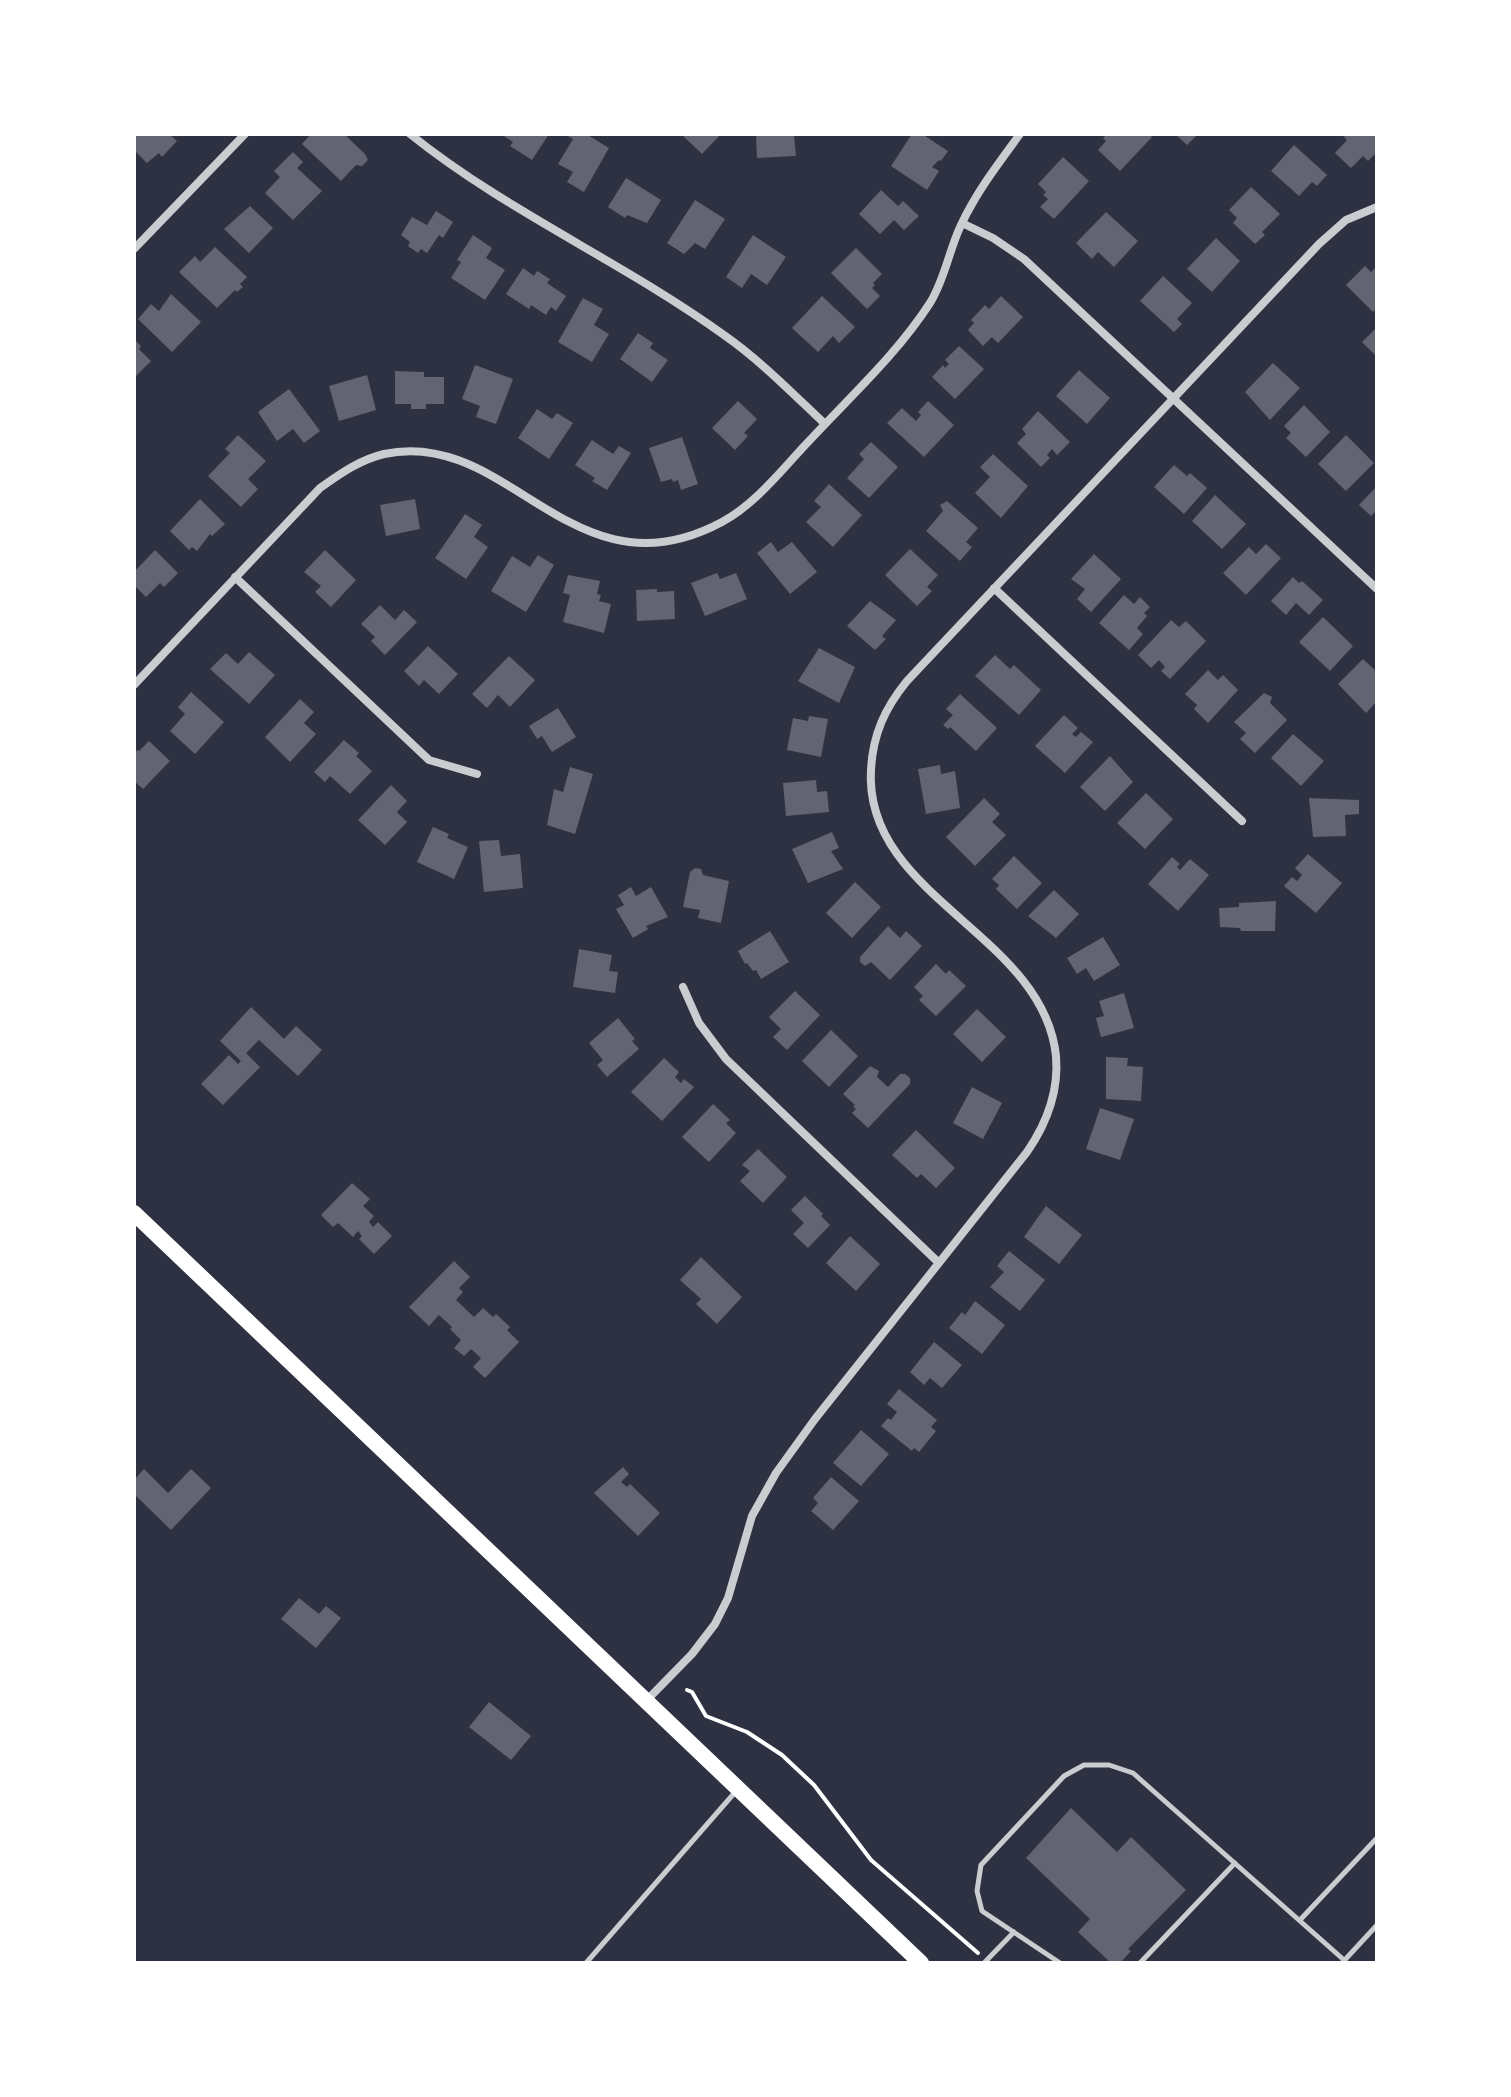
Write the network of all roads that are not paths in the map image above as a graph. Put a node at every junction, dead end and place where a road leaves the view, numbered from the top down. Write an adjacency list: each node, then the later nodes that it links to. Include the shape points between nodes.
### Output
1 (245, 134): 6 (street)
2 (410, 134): 8 (street, via 467,178 726,336)
3 (1020, 134): 5 (street, via 984,181)
4 (1377, 207): 7 (street, via 1332,231)
5 (962, 223): 7 (street, via 1024,259); 8 (street, via 931,301 905,338)
6 (134, 249)
7 (1172, 397): 10 (street); 11 (street)
8 (825, 424): 9 (street, via 736,513 694,534 658,541 622,540 579,529 474,466 449,457 412,451 385,454 334,476)
9 (235, 577): 12 (street); 13 (street, via 429,760)
10 (994, 588): 14 (street); 17 (street, via 896,694 879,723 871,761 874,807 894,850 1027,983 1049,1024 1055,1050 1056,1087 1037,1137)
11 (1377, 589)
12 (134, 685)
13 (477, 774)
14 (1242, 821)
15 (683, 987): 17 (street, via 699,1023 726,1059)
16 (134, 1213): 18 (main road)
17 (939, 1263): 18 (street, via 776,1473 752,1516 715,1624)
18 (645, 1701): 19 (main road)
19 (738, 1789): 27 (lane); 28 (main road)
20 (1377, 1838): 22 (lane)
21 (1235, 1863): 22 (lane); 24 (lane, via 1133,1773 1109,1765 1084,1765 1064,1776 981,1865 977,1891 982,1911); 30 (lane)
22 (1300, 1920): 26 (lane)
23 (1377, 1925): 26 (lane)
24 (1014, 1932): 25 (lane); 29 (lane)
25 (986, 1962)
26 (1343, 1962)
27 (586, 1963)
28 (921, 1963)
29 (1060, 1963)
30 (1140, 1963)

